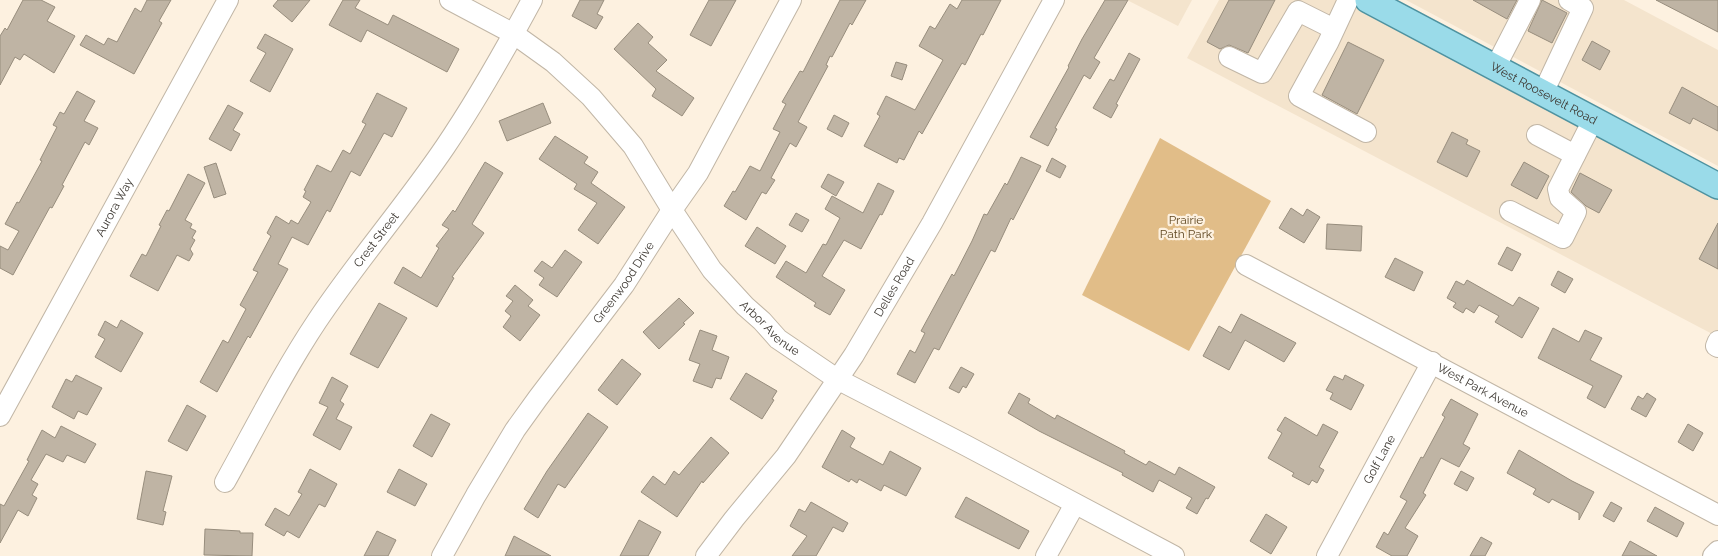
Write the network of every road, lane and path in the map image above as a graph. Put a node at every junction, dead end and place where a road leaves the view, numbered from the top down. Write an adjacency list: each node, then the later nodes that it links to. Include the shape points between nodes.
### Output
1 (228, 0): 27 (street, Aurora Way)
2 (450, 0): 11 (street, Arbor Avenue)
3 (532, 0): 11 (street, Crest Street)
4 (791, 0): 20 (street, Greenwood Drive, via 698,173)
5 (1054, 0): 26 (street, Delles Road, via 932,223)
6 (1348, 0): 10 (street)
7 (1368, 0): 13 (main road, West Roosevelt Road)
8 (1530, 0): 13 (street)
9 (1568, 0): 14 (street, via 1583,8)
10 (1334, 29): 12 (street, via 1298,11 1262,73); 16 (street, via 1299,96)
11 (514, 34): 20 (street, Arbor Avenue, via 553,62 592,97 633,146); 28 (street, Crest Street, via 445,148 316,322)
12 (1229, 58)
13 (1495, 68): 14 (main road, West Roosevelt Road)
14 (1543, 93): 15 (main road, West Roosevelt Road)
15 (1593, 120): 18 (street); 19 (main road, West Roosevelt Road)
16 (1366, 132)
17 (1537, 135): 18 (street)
18 (1575, 156): 21 (street, via 1558,189 1560,198 1576,212 1563,238)
19 (1718, 186)
20 (672, 210): 26 (street, Arbor Avenue, via 712,270 745,306 778,339); 32 (street, Greenwood Drive, via 624,285 516,430)
21 (1510, 211)
22 (1246, 264): 25 (street, West Park Avenue)
23 (1718, 341): 24 (street)
24 (1718, 347)
25 (1432, 362): 30 (street, West Park Avenue); 36 (street, Golf Lane)
26 (837, 379): 29 (street, Arbor Avenue); 33 (street, Delles Road, via 786,456)
27 (0, 416)
28 (225, 482)
29 (1075, 504): 34 (street); 35 (street, Arbor Avenue)
30 (1718, 515)
31 (1718, 551): 37 (street)
32 (442, 556)
33 (706, 556)
34 (1046, 556)
35 (1174, 556)
36 (1327, 556)
37 (1712, 556)

